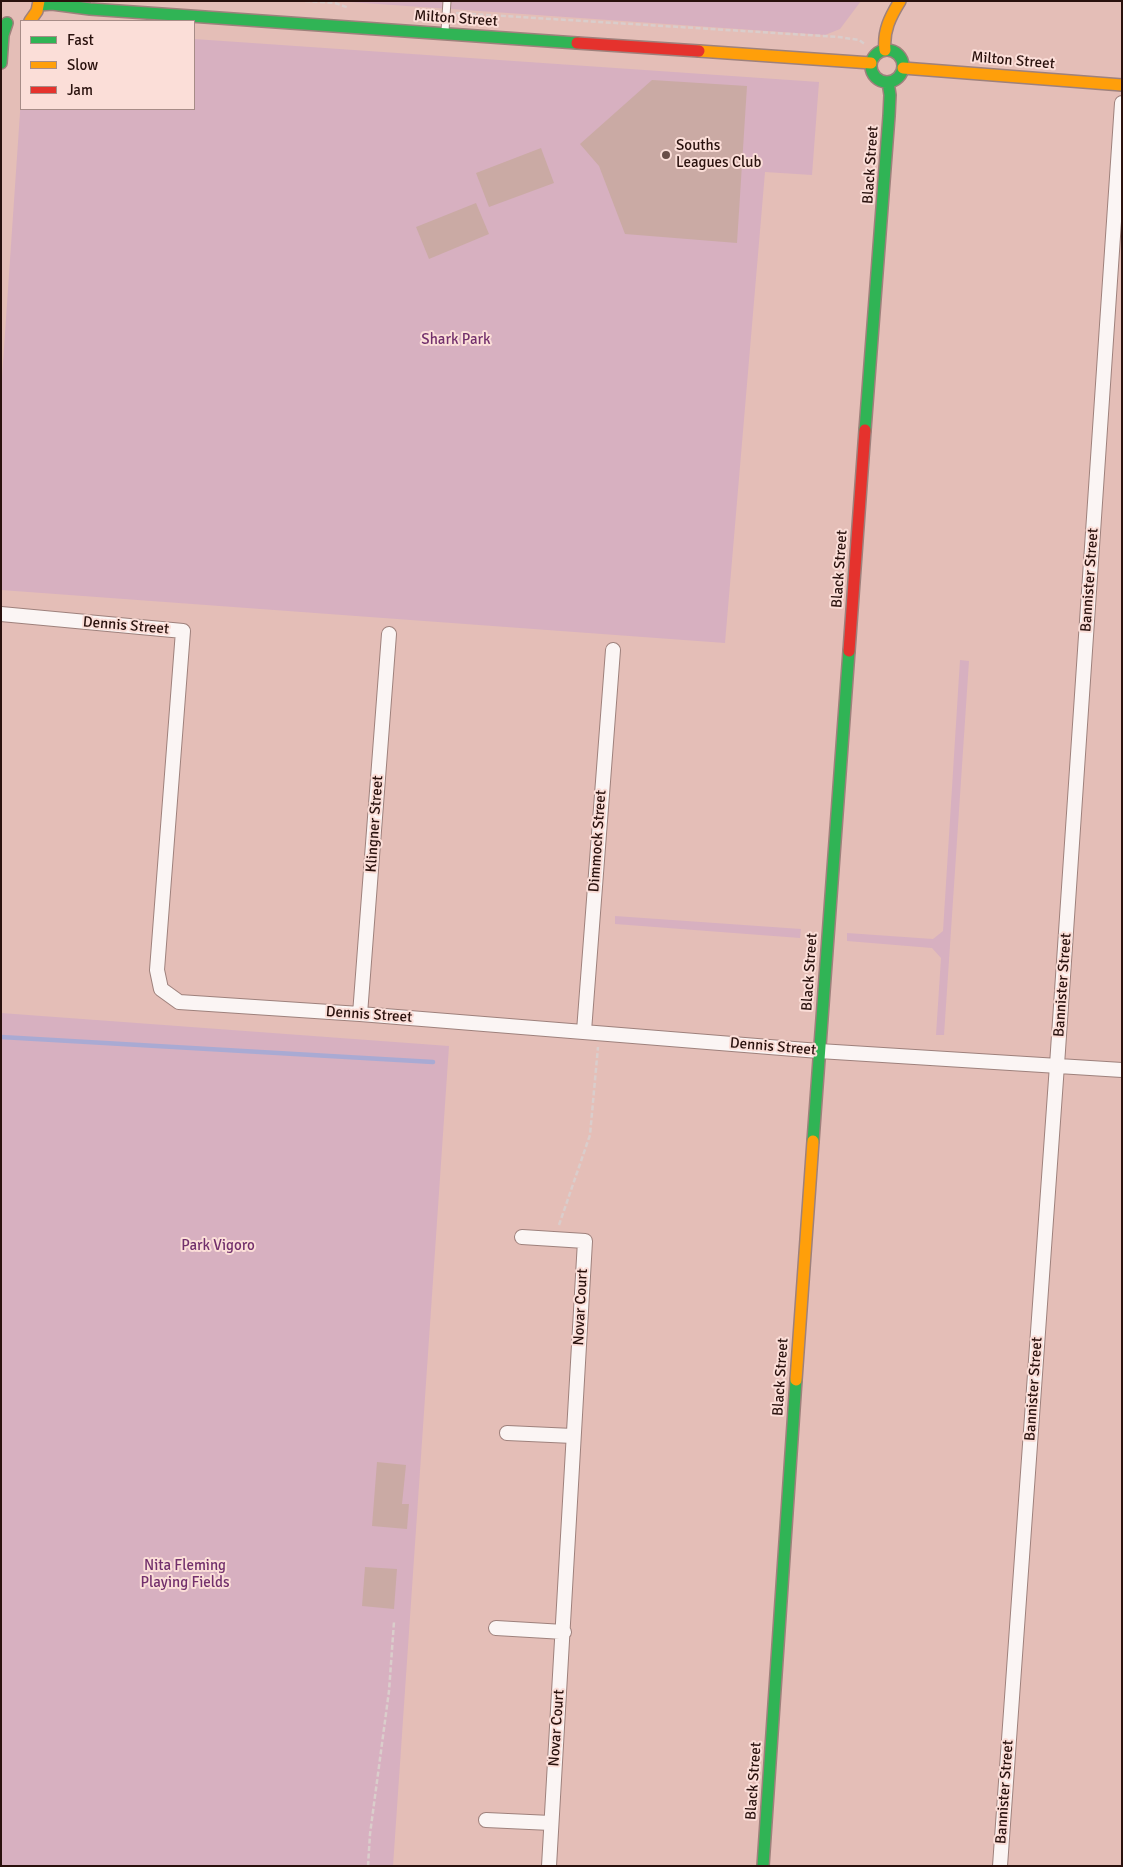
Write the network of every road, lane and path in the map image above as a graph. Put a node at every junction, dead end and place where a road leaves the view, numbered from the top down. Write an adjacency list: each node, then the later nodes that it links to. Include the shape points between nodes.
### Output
1 (447, 1): 8 (lane)
2 (900, 1): 9 (street, via 888,21)
3 (39, 3): 4 (street, Milton Street); 6 (street)
4 (79, 5): 8 (street, Milton Street)
5 (460, 12): 9 (path, via 849,38 863,42)
6 (31, 20)
7 (8, 22): 10 (street, via 3,35)
8 (445, 34): 9 (street, Milton Street)
9 (877, 56): 11 (street, via 895,52 902,59); 12 (street, via 872,72 875,77)
10 (1, 62)
11 (903, 68): 12 (street, via 898,78); 13 (street, Milton Street)
12 (888, 82): 21 (street, Black Street, via 890,116)
13 (1122, 85)
14 (1122, 103): 22 (street, Bannister Street)
15 (1, 614): 18 (street, Dennis Street, via 183,631 157,970 162,989 179,1002)
16 (389, 634): 18 (street, Klingner Street)
17 (613, 650): 19 (street, Dimmock Street)
18 (360, 1014): 19 (street, Dennis Street)
19 (584, 1032): 20 (street, Dennis Street)
20 (599, 1033): 21 (street, Dennis Street); 25 (path, via 590,1135)
21 (819, 1051): 22 (street, Dennis Street); 35 (street, Black Street)
22 (1057, 1065): 23 (street, Dennis Street); 36 (street, Bannister Street)
23 (1122, 1070)
24 (522, 1237): 25 (street, Novar Court)
25 (554, 1239): 27 (street, Novar Court, via 585,1241)
26 (507, 1433): 27 (street)
27 (573, 1436): 30 (street, Novar Court)
28 (394, 1622): 33 (path)
29 (496, 1628): 30 (street)
30 (564, 1632): 32 (street, Novar Court)
31 (486, 1820): 32 (street)
32 (551, 1823): 34 (street, Novar Court)
33 (368, 1866)
34 (549, 1866)
35 (763, 1866)
36 (1000, 1866)

